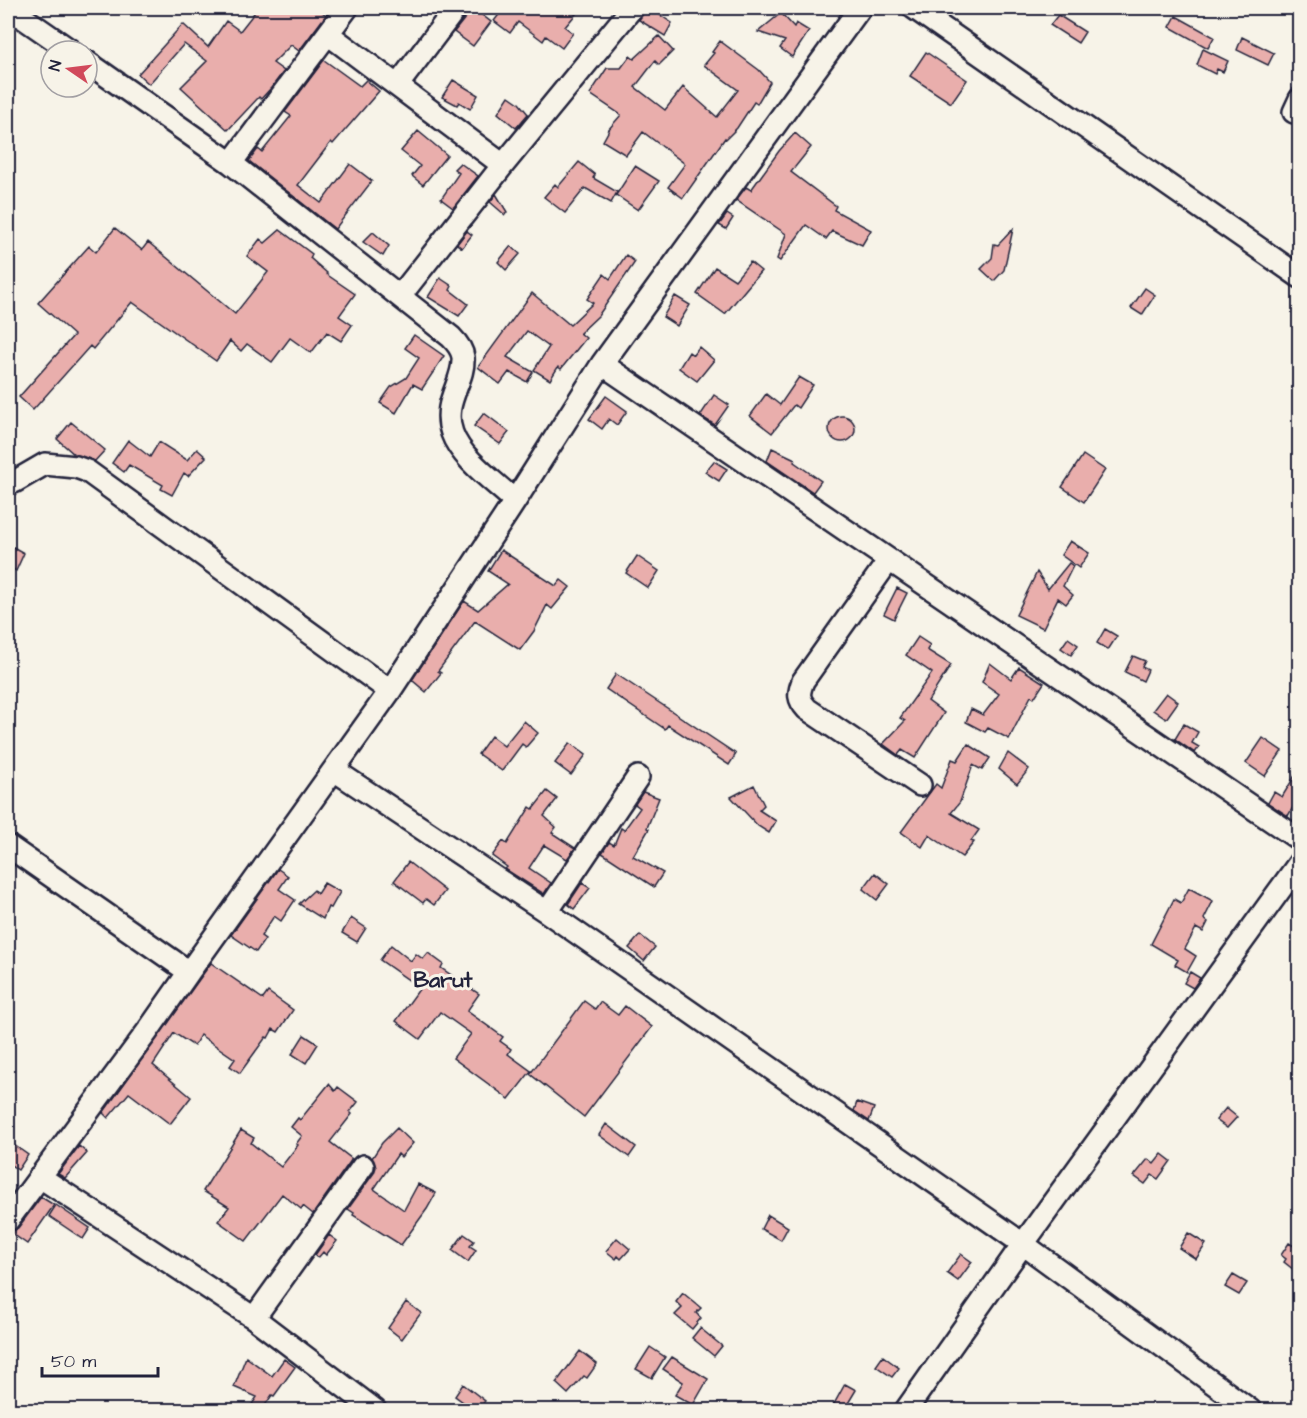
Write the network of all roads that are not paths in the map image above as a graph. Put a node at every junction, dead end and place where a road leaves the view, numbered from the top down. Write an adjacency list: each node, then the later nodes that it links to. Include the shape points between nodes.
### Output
1 (9, 8): 8 (street)
2 (347, 8): 7 (street)
3 (456, 8): 10 (street)
4 (632, 8): 12 (street)
5 (860, 8): 15 (street)
6 (914, 8): 13 (street)
7 (328, 34): 10 (street); 11 (street)
8 (54, 39)
9 (99, 70): 11 (street)
10 (397, 86): 12 (street)
11 (231, 163): 14 (street)
12 (503, 165): 14 (street)
13 (1299, 278)
14 (400, 296): 17 (street, via 460,347 463,358 449,406 452,433 464,453)
15 (602, 364): 17 (street); 18 (street)
16 (14, 482): 19 (street, via 45,464 87,471)
17 (515, 501): 19 (street)
18 (889, 560): 22 (street, via 803,681 798,695 807,709); 23 (street)
19 (390, 691): 20 (street)
20 (334, 770): 26 (street); 27 (street)
21 (638, 777): 26 (street)
22 (920, 785)
23 (1299, 840)
24 (8, 846): 27 (street)
25 (1299, 862): 31 (street)
26 (547, 912): 31 (street)
27 (189, 972): 29 (street)
28 (363, 1166): 32 (street)
29 (40, 1177): 30 (street); 32 (street)
30 (8, 1220)
31 (1023, 1244): 34 (street); 35 (street)
32 (254, 1318): 33 (street)
33 (375, 1410)
34 (906, 1410)
35 (1250, 1410)

